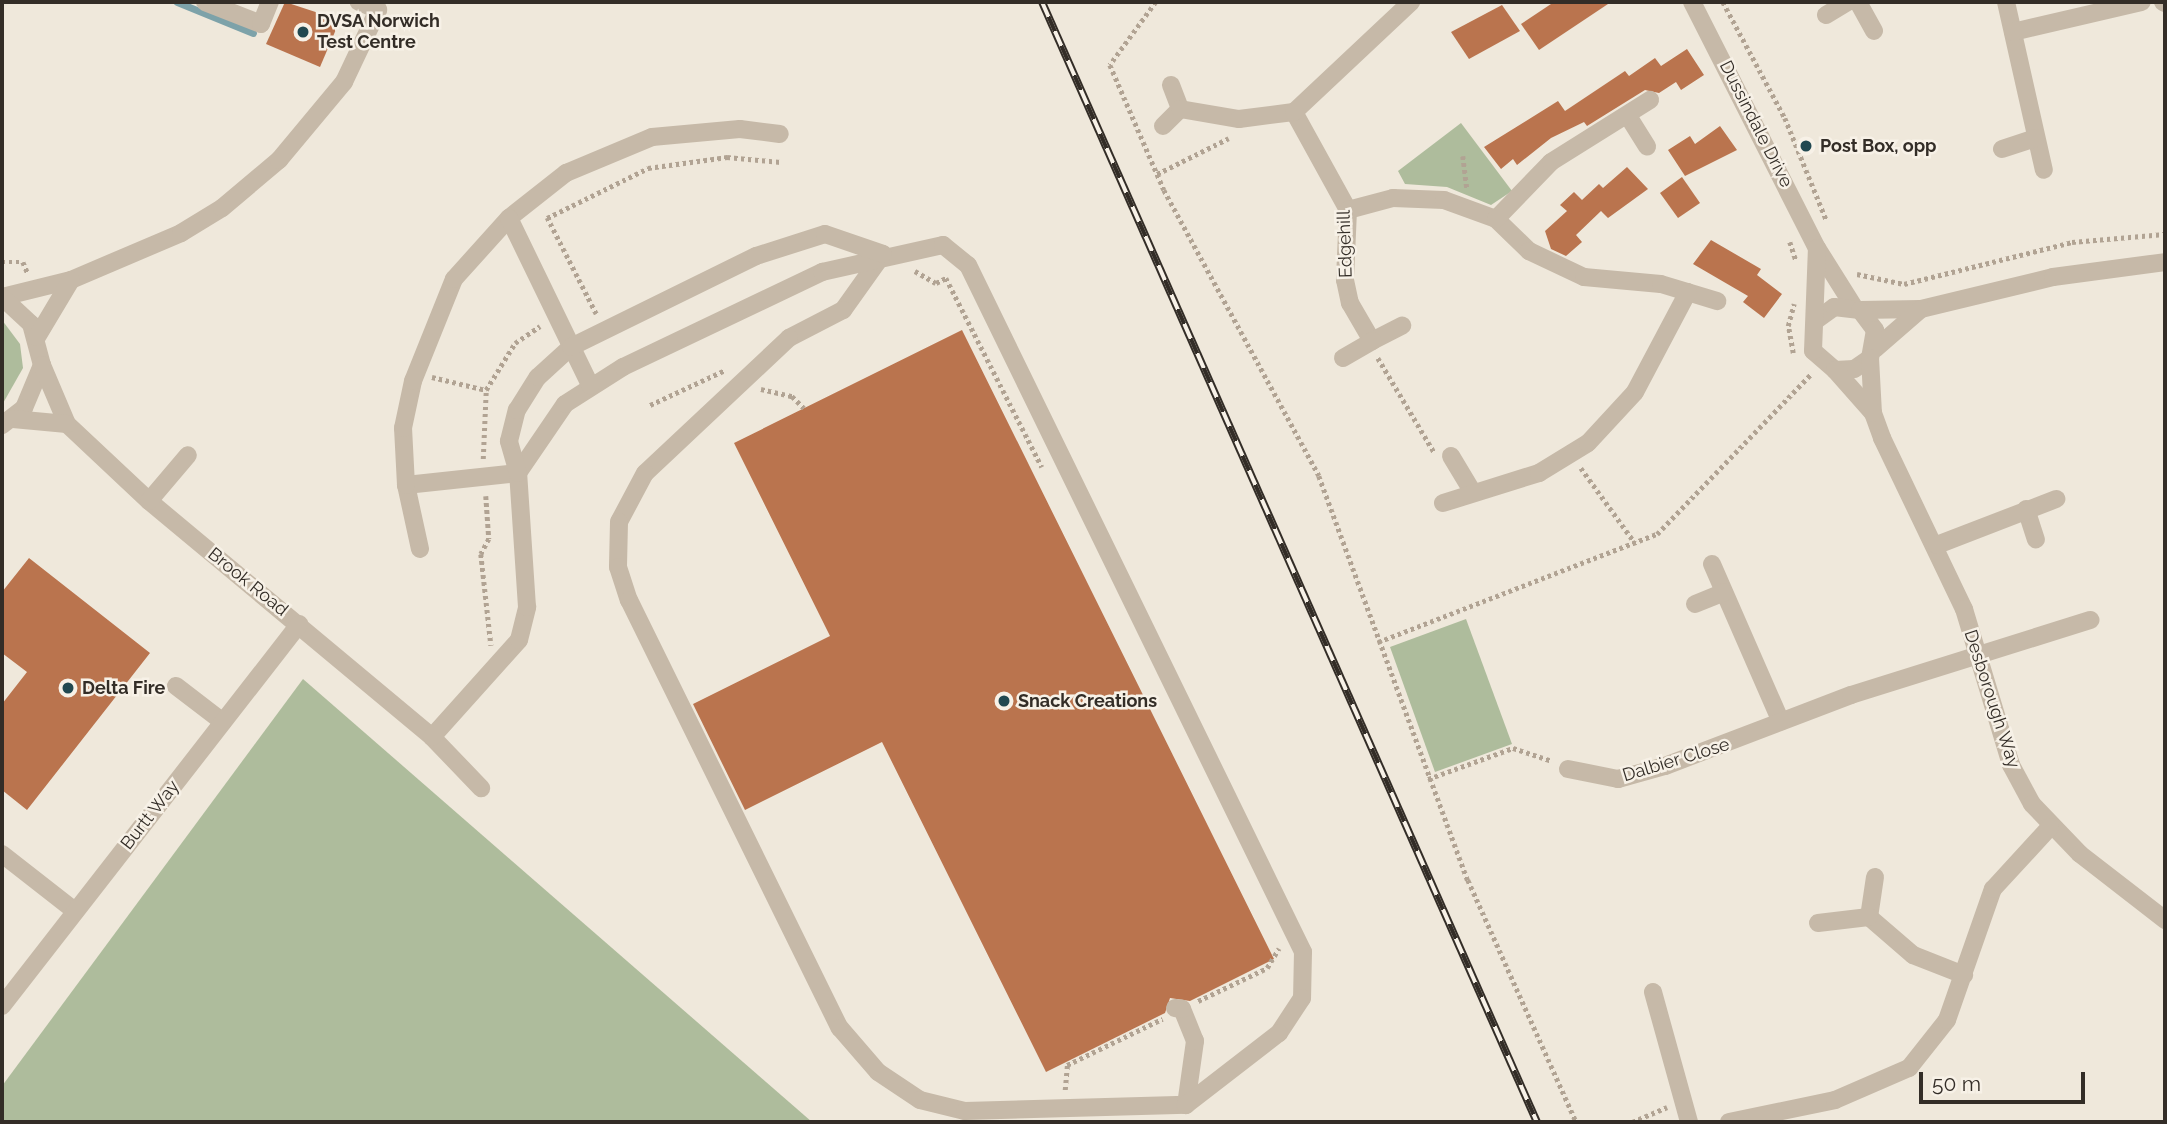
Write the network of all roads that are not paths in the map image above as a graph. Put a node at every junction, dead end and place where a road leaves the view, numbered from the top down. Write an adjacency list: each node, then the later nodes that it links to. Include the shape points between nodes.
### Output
1 (205, 2): 2 (street, via 261,24)
2 (270, 2)
3 (359, 2): 30 (street, via 378,10 363,45 344,82 279,160 181,233)
4 (1410, 2): 16 (street)
5 (1692, 2): 27 (street, Dussindale Drive)
6 (1848, 2): 10 (street)
7 (1858, 2): 11 (street)
8 (2006, 2): 12 (street)
9 (2143, 2): 12 (street)
10 (1826, 15)
11 (1874, 31)
12 (2013, 32): 20 (street)
13 (1171, 85): 15 (street)
14 (1650, 100): 17 (street)
15 (1180, 109): 16 (street, via 1239,119); 18 (street)
16 (1294, 112): 24 (street, Edgehill)
17 (1628, 116): 21 (street); 26 (street, via 1551,162)
18 (1163, 126)
19 (779, 134): 25 (street, via 740,129 652,138 566,173)
20 (2035, 138): 22 (street); 23 (street)
21 (1647, 147)
22 (2002, 149)
23 (2044, 170)
24 (1348, 210): 26 (street, via 1421,197 1462,205); 39 (street, Edgehill, via 1345,280)
25 (509, 218): 40 (street); 52 (street, via 454,279 415,372 403,428)
26 (1496, 219): 31 (street, via 1529,251 1584,277)
27 (1817, 248): 34 (street, Dussindale Drive); 36 (street, Dussindale Drive)
28 (884, 254): 40 (street, via 825,234 745,261); 45 (street, via 822,272); 84 (street, via 943,245 968,265 1303,952 1301,998 1279,1033); 84 (street, via 843,310 789,338 645,473 620,522 618,567 840,1028 878,1072 920,1100 965,1111)
29 (2165, 262): 35 (street, via 2053,277)
30 (71, 280): 32 (street); 38 (street)
31 (1688, 292): 33 (street); 53 (street, via 1635,392 1573,455 1539,473)
32 (2, 297): 38 (street)
33 (1717, 301)
34 (1857, 308): 35 (street); 36 (street, via 1834,307); 41 (street, Dussindale Drive, via 1875,330)
35 (1921, 309): 41 (street)
36 (1815, 321): 44 (street, Dussindale Drive, via 1813,351)
37 (1402, 326): 39 (street)
38 (37, 337): 43 (street, Brook Road)
39 (1372, 341): 42 (street)
40 (571, 347): 45 (street); 51 (street, via 538,377 517,410 509,441)
41 (1872, 353): 44 (street, via 1854,369); 46 (street, Desborough Way)
42 (1343, 358)
43 (42, 365): 47 (street, via 33,395); 48 (street, Brook Road)
44 (1835, 370): 46 (street, Desborough Way)
45 (590, 385): 51 (street, via 565,404)
46 (1873, 413): 59 (street, Desborough Way)
47 (8, 422): 48 (street)
48 (67, 424): 55 (street, Brook Road)
49 (188, 455): 55 (street)
50 (1451, 456): 53 (street)
51 (519, 473): 52 (street); 70 (street, via 527,607 519,640 491,678)
52 (406, 485): 60 (street)
53 (1472, 491): 56 (street)
54 (2056, 499): 57 (street)
55 (149, 501): 65 (street, Brook Road)
56 (1443, 503)
57 (2026, 509): 58 (street); 59 (street)
58 (2036, 539)
59 (1937, 545): 66 (street, Desborough Way)
60 (420, 549)
61 (1712, 564): 62 (street)
62 (1724, 592): 63 (street); 69 (street)
63 (1695, 604)
64 (2091, 620): 66 (street, Dalbier Close)
65 (299, 624): 68 (street, Burtt Way); 70 (street, Brook Road)
66 (1977, 657): 69 (street, Dalbier Close); 73 (street, Desborough Way, via 2011,765)
67 (176, 686): 68 (street)
68 (223, 722): 76 (street, Burtt Way)
69 (1781, 722): 71 (street, Dalbier Close, via 1618,779)
70 (432, 737): 72 (street, Brook Road)
71 (1568, 769)
72 (481, 788)
73 (2050, 827): 77 (street, Desborough Way); 80 (street, via 1993,889)
74 (2, 854): 76 (street)
75 (1875, 877): 78 (street)
76 (75, 911): 82 (street, Burtt Way)
77 (2163, 912)
78 (1869, 918): 79 (street); 80 (street, via 1913,955)
79 (1818, 923)
80 (1964, 975): 86 (street, via 1930,1048 1909,1068 1835,1100)
81 (1653, 992): 85 (street)
82 (2, 1004)
83 (1179, 1009): 84 (street, via 1195,1041)
84 (1186, 1105)
85 (1689, 1122)
86 (1729, 1122)

